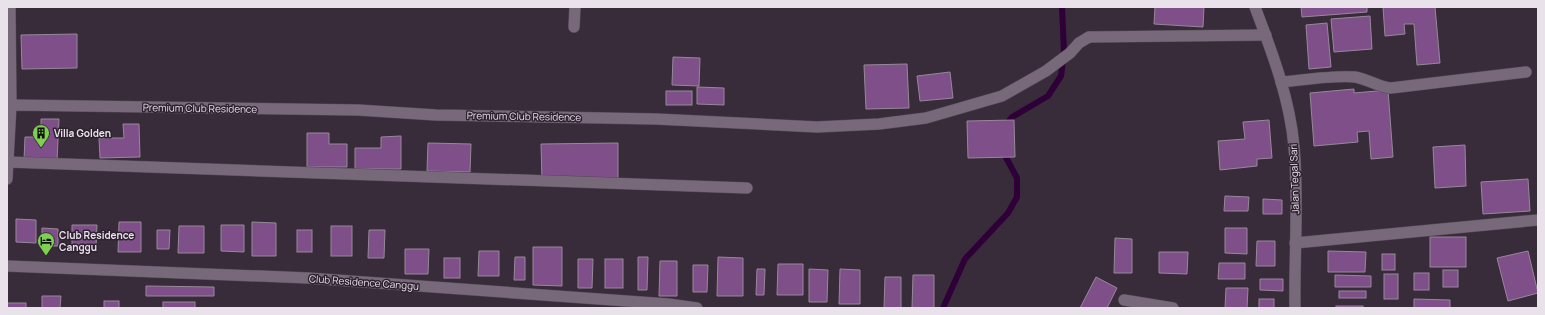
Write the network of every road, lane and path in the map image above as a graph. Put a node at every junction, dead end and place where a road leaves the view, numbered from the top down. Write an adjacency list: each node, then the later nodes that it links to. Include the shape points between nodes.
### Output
1 (10, 7): 8 (street)
2 (575, 7): 4 (street)
3 (1255, 7): 5 (street, Jalan Tegal Sari)
4 (574, 27)
5 (1266, 35): 7 (street, Jalan Tegal Sari); 8 (street, Premium Club Residence, via 1089,37 1046,71 1002,96 926,118 879,124 817,127 656,119 436,115 358,110)
6 (1526, 72): 7 (street, via 1391,88 1349,76)
7 (1281, 82): 13 (street, Jalan Tegal Sari, via 1294,146)
8 (11, 105): 9 (street)
9 (8, 162): 10 (street); 11 (street)
10 (7, 179)
11 (747, 188)
12 (1538, 220): 13 (street)
13 (1295, 242): 18 (street, Jalan Tegal Sari)
14 (7, 266): 16 (street, Club Residence Canggu, via 308,278)
15 (1124, 300): 17 (street)
16 (697, 308)
17 (1173, 308)
18 (1295, 308)

